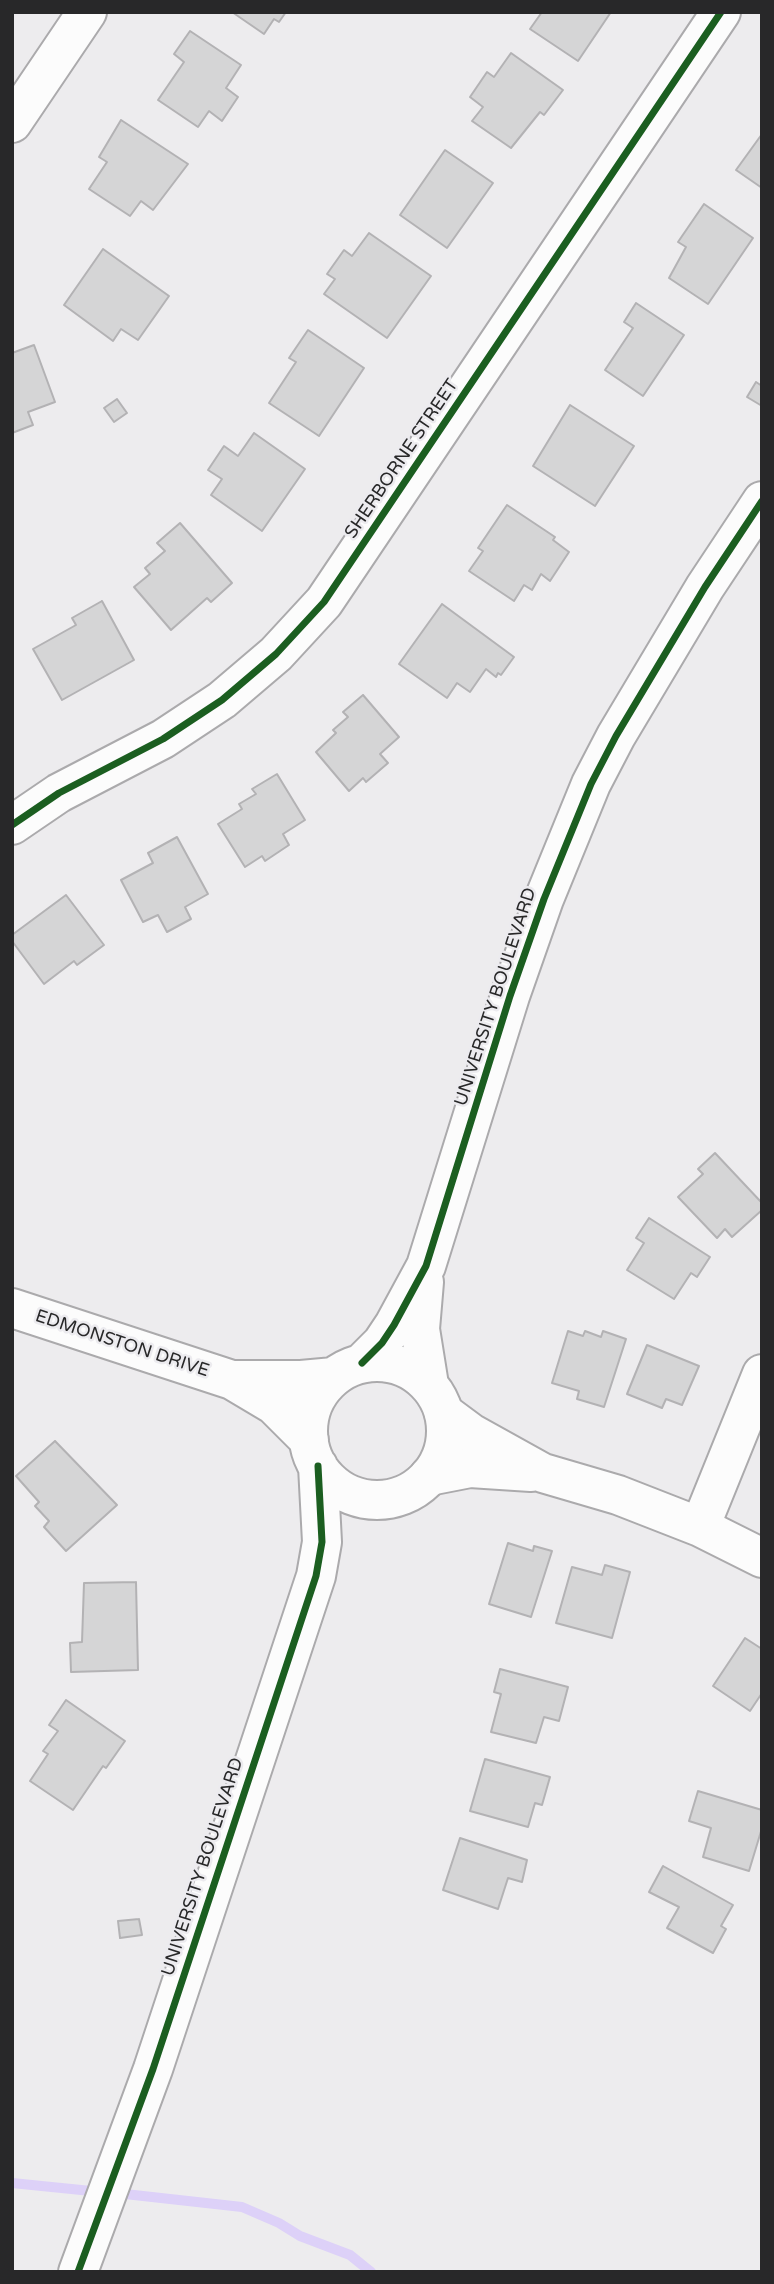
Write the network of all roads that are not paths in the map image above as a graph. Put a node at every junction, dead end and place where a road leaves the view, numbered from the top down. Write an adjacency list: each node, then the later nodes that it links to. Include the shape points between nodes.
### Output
1 (87, 12): 3 (street)
2 (720, 12): 5 (street, SHERBORNE STREET, via 324,602 276,654 222,700)
3 (12, 123)
4 (762, 501): 6 (street, UNIVERSITY BOULEVARD, via 705,587 591,783 510,996)
5 (12, 825)
6 (426, 1266): 8 (street, UNIVERSITY BOULEVARD, via 382,1343); 11 (street, UNIVERSITY BOULEVARD, via 419,1329)
7 (12, 1308): 10 (street, EDMONSTON DRIVE)
8 (348, 1370): 10 (street, EDMONSTON DRIVE, via 291,1381); 11 (street, via 383,1362 403,1366 422,1377); 12 (street, via 314,1403 309,1424)
9 (762, 1374): 16 (street)
10 (232, 1380): 12 (street, EDMONSTON DRIVE, via 274,1405)
11 (437, 1399): 13 (street, via 471,1433); 14 (street, via 446,1435)
12 (314, 1453): 15 (street, via 340,1489); 18 (street, UNIVERSITY BOULEVARD, via 322,1542)
13 (543, 1473): 14 (street, via 470,1468); 16 (street, via 618,1495)
14 (429, 1476): 15 (street, via 412,1490)
15 (382, 1500): 18 (street, UNIVERSITY BOULEVARD, via 339,1538)
16 (700, 1527): 17 (street)
17 (762, 1558)
18 (316, 1576): 19 (street, UNIVERSITY BOULEVARD, via 153,2069)
19 (78, 2272)

